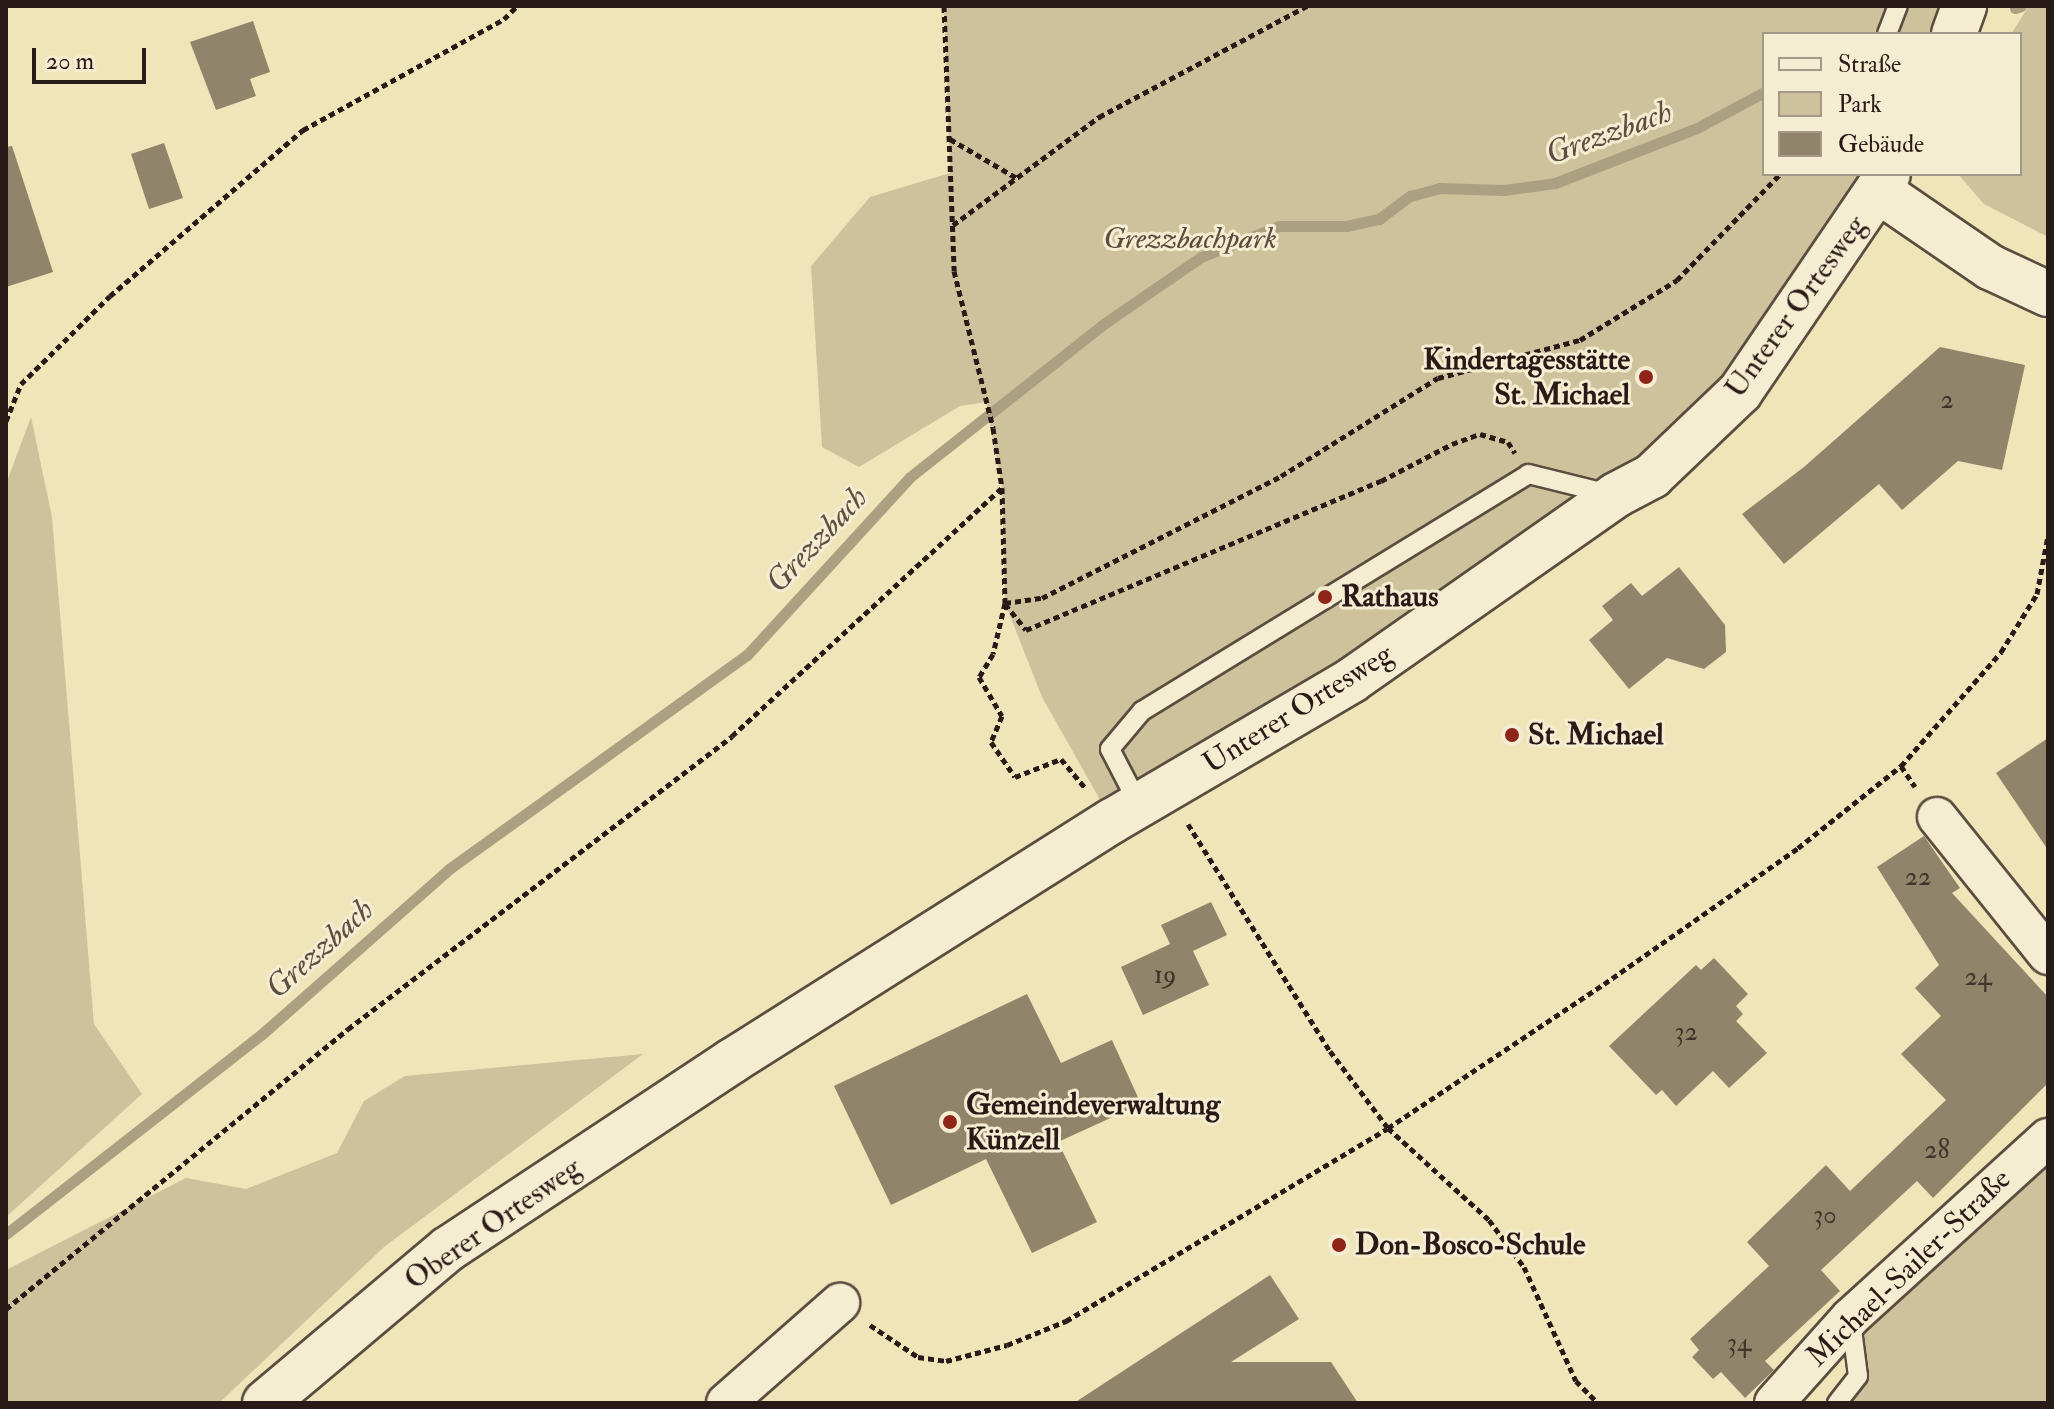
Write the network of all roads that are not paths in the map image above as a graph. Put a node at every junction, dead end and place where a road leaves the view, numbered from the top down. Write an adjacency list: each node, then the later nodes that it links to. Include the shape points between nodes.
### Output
1 (1898, 6): 3 (lane)
2 (1964, 6): 4 (main road)
3 (1888, 32)
4 (1955, 32)
5 (1884, 182): 6 (main road, via 1990,267); 7 (main road, Unterer Ortesweg, via 1740,392 1652,476)
6 (2048, 294)
7 (1616, 495): 8 (main road, Unterer Ortesweg, via 1352,680); 8 (lane, via 1528,474 1142,711 1110,749)
8 (1139, 805): 11 (main road, Unterer Ortesweg)
9 (1937, 817): 10 (street)
10 (2048, 955)
11 (732, 1061): 15 (main road, Oberer Ortesweg, via 448,1249)
12 (2048, 1138): 14 (street, Michael-Sailer-Straße)
13 (840, 1303): 16 (street)
14 (1851, 1317): 17 (street, Michael-Sailer-Straße); 18 (lane, via 1858,1376)
15 (265, 1403)
16 (726, 1403)
17 (1774, 1403)
18 (1837, 1403)

